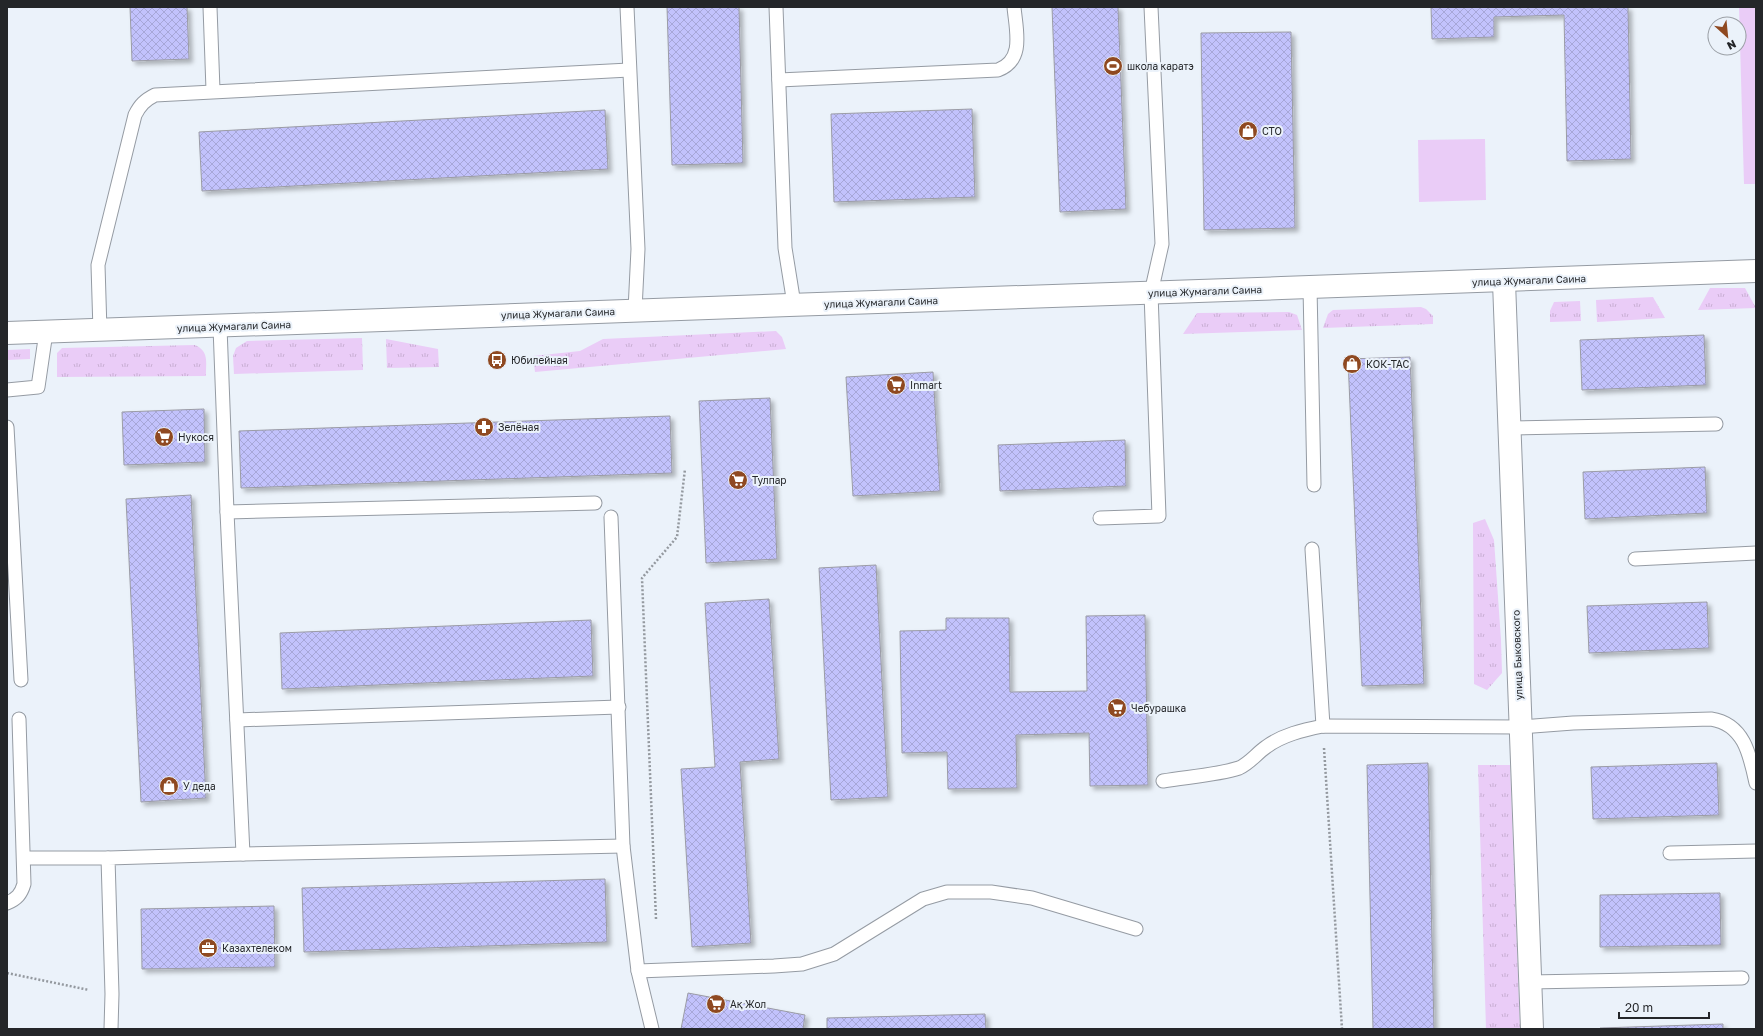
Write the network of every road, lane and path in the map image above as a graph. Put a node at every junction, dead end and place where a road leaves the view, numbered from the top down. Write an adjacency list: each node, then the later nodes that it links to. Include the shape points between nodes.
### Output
1 (210, 7): 8 (lane)
2 (627, 7): 6 (lane)
3 (776, 7): 7 (lane)
4 (1014, 7): 7 (lane, via 1016,54 1012,62 998,70)
5 (1151, 7): 12 (lane, via 1162,244)
6 (629, 70): 8 (lane); 14 (lane, via 638,249)
7 (779, 80): 13 (lane, via 785,248)
8 (213, 90): 16 (lane, via 155,95 139,106 98,265)
9 (1756, 271): 10 (street, улица Жумагали Саина)
10 (1504, 282): 11 (street, улица Жумагали Саина); 22 (street, улица Быковского)
11 (1310, 287): 12 (street, улица Жумагали Саина); 24 (lane)
12 (1151, 293): 13 (street, улица Жумагали Саина); 28 (lane, via 1159,516)
13 (794, 304): 14 (street, улица Жумагали Саина)
14 (635, 310): 15 (street, улица Жумагали Саина)
15 (220, 327): 16 (street, улица Жумагали Саина); 26 (lane)
16 (100, 330): 17 (street, улица Жумагали Саина)
17 (46, 332): 18 (street, улица Жумагали Саина); 19 (lane, via 38,388)
18 (7, 333)
19 (7, 390)
20 (1716, 424): 22 (lane)
21 (7, 427): 32 (lane)
22 (1509, 428): 37 (street, улица Быковского)
23 (685, 469): 47 (path, via 676,537 642,578)
24 (1314, 485)
25 (595, 503): 26 (lane)
26 (227, 512): 35 (lane)
27 (611, 517): 33 (lane)
28 (1100, 518)
29 (1312, 549): 36 (lane)
30 (1756, 553): 31 (lane)
31 (1635, 559)
32 (21, 680)
33 (618, 707): 35 (lane); 40 (lane)
34 (19, 719): 44 (lane)
35 (238, 720): 43 (lane)
36 (1323, 726): 37 (lane); 38 (lane, via 1284,736 1239,768); 56 (path)
37 (1520, 727): 39 (lane, via 1720,720 1728,724 1746,744); 52 (street, улица Быковского)
38 (1163, 781)
39 (1756, 783)
40 (623, 846): 43 (lane); 49 (lane)
41 (1756, 851): 42 (lane)
42 (1670, 853)
43 (243, 854): 45 (lane)
44 (24, 858): 45 (lane); 46 (lane, via 22,892 16,899)
45 (108, 858): 53 (lane)
46 (7, 903)
47 (656, 922)
48 (1136, 929): 49 (lane, via 1032,898 991,892 947,892 923,899 834,954 802,964)
49 (638, 971): 55 (lane)
50 (7, 973): 53 (path)
51 (1742, 978): 52 (lane)
52 (1530, 982): 57 (street, улица Быковского)
53 (112, 994): 54 (lane)
54 (111, 1029)
55 (652, 1029)
56 (1342, 1029)
57 (1532, 1029)

